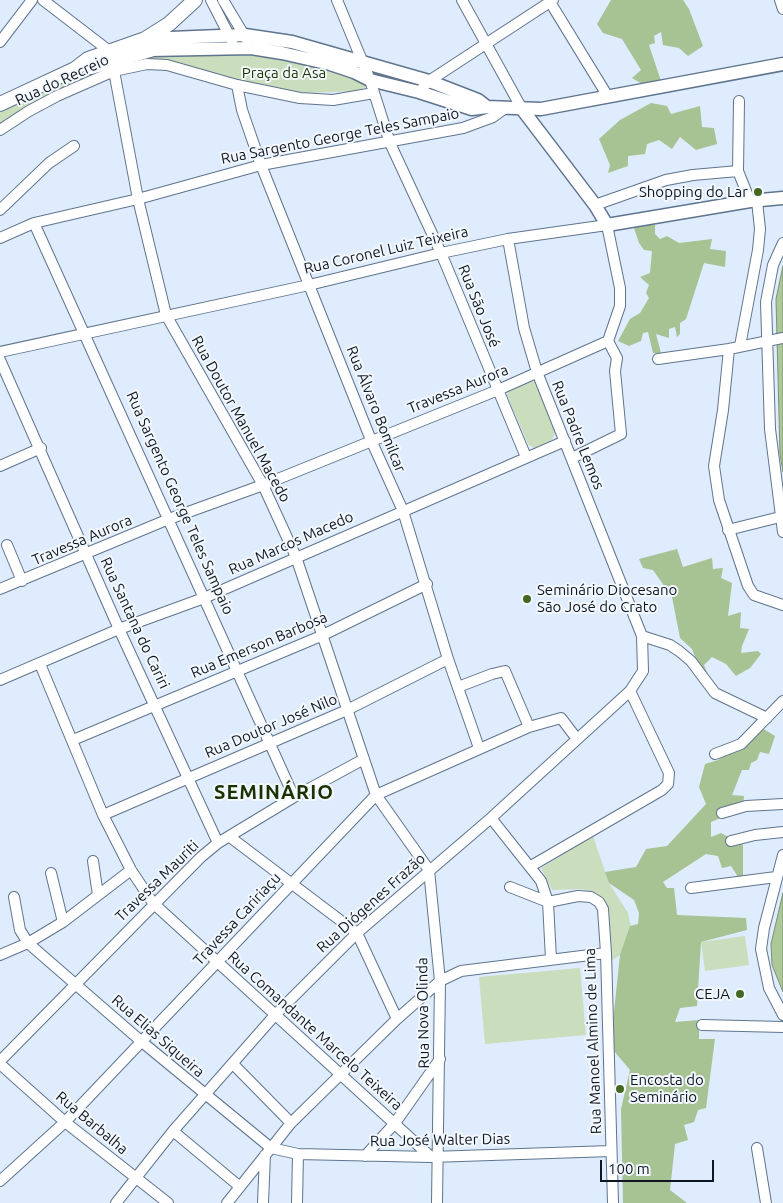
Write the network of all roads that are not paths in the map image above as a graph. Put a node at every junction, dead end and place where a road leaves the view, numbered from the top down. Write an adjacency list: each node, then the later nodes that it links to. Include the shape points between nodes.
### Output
1 (32, 0): 13 (street)
2 (43, 0): 18 (street)
3 (195, 0): 14 (highway)
4 (211, 0): 11 (street)
5 (223, 0): 12 (street)
6 (337, 0): 19 (street, Rua São José)
7 (462, 0): 15 (street)
8 (780, 0): 10 (street)
9 (552, 1): 15 (street); 26 (street)
10 (783, 9)
11 (229, 35): 12 (main road); 14 (main road); 16 (street)
12 (245, 35): 17 (street); 19 (main road, via 292,42)
13 (0, 42)
14 (148, 44): 16 (main road); 18 (highway)
15 (488, 45): 22 (street); 31 (street)
16 (235, 48): 17 (main road)
17 (251, 48): 21 (main road, via 330,64)
18 (111, 60): 23 (street, Rua do Recreio, via 159,63); 28 (highway, via 88,59 75,69); 32 (street, Rua do Recreio); 37 (street, Rua Doutor Manuel Macedo)
19 (363, 64): 21 (street, Rua São José); 22 (main road)
20 (783, 64): 26 (main road)
21 (370, 80): 24 (main road); 25 (street, Rua São José)
22 (429, 81): 24 (street); 29 (main road, via 478,100)
23 (237, 85): 25 (street, Rua do Recreio, via 314,100); 35 (street, Rua Álvaro Bomilcar)
24 (418, 92): 29 (main road, via 472,109)
25 (374, 94): 33 (street, Rua São José)
26 (607, 95): 31 (main road)
27 (739, 101): 36 (street)
28 (0, 104)
29 (487, 107): 30 (main road)
30 (504, 109): 31 (main road); 33 (street, Rua Sargento George Teles Sampaio, via 476,125)
31 (522, 109): 40 (main road)
32 (0, 130)
33 (390, 143): 35 (street, Rua Sargento George Teles Sampaio); 48 (street, Rua São José)
34 (74, 146): 42 (street, via 39,172)
35 (261, 165): 37 (street, Rua Sargento George Teles Sampaio); 49 (street, Rua Álvaro Bomilcar)
36 (738, 171): 39 (street); 40 (street, via 666,180)
37 (138, 199): 43 (street, Rua Sargento George Teles Sampaio); 50 (street, Rua Doutor Manuel Macedo)
38 (777, 199): 39 (main road, Rua Coronel Luiz Teixeira); 41 (main road)
39 (753, 201): 44 (main road, Rua Coronel Luiz Teixeira); 55 (street, via 760,229)
40 (596, 205): 44 (main road)
41 (783, 207)
42 (0, 210)
43 (34, 223): 45 (street, Rua Sargento George Teles Sampaio); 51 (street, Rua Sargento George Teles Sampaio)
44 (607, 225): 46 (street, Rua Coronel Luiz Teixeira); 53 (street, via 620,288 620,306)
45 (0, 238)
46 (508, 239): 48 (street, Rua Coronel Luiz Teixeira); 60 (street, Rua Padre Lemos, via 524,328)
47 (783, 244): 54 (street, via 767,289)
48 (441, 253): 49 (street, Rua Coronel Luiz Teixeira); 61 (street, Rua São José)
49 (309, 284): 50 (street, Rua Coronel Luiz Teixeira); 62 (street, Rua Álvaro Bomilcar)
50 (166, 315): 51 (street, Rua Coronel Luiz Teixeira); 68 (street, Rua Doutor Manuel Macedo)
51 (85, 333): 57 (street, Rua Coronel Luiz Teixeira); 71 (street, Rua Sargento George Teles Sampaio)
52 (783, 338): 54 (street)
53 (608, 341): 60 (street, Travessa Aurora); 66 (street, via 617,358 615,371 621,434)
54 (767, 341): 55 (street); 70 (street, via 770,429)
55 (740, 346): 56 (street)
56 (729, 349): 58 (street); 72 (street, via 714,466)
57 (0, 352)
58 (658, 359)
59 (0, 360): 64 (street, Rua Santana do Cariri)
60 (537, 372): 61 (street, Travessa Aurora); 63 (street, Rua Padre Lemos)
61 (498, 390): 62 (street, Travessa Aurora); 65 (street, Rua São José)
62 (372, 440): 68 (street, Travessa Aurora); 69 (street, Rua Álvaro Bomilcar)
63 (565, 441): 65 (street, Rua Marcos Macedo); 66 (street, Rua Padre Lemos)
64 (41, 448): 67 (street); 75 (street, Rua Santana do Cariri)
65 (526, 457): 69 (street, Rua Marcos Macedo)
66 (572, 458): 84 (street, Rua Padre Lemos)
67 (0, 466)
68 (263, 485): 71 (street, Travessa Aurora); 76 (street, Rua Doutor Manuel Macedo)
69 (403, 511): 76 (street, Rua Marcos Macedo); 78 (street, Rua Álvaro Bomilcar)
70 (780, 517): 72 (street); 73 (street)
71 (169, 518): 75 (street, Travessa Aurora); 80 (street, Rua Sargento George Teles Sampaio)
72 (728, 530): 81 (street, via 751,592)
73 (783, 532)
74 (8, 545): 77 (street, Travessa Aurora)
75 (87, 554): 77 (street, Travessa Aurora); 82 (street, Rua Santana do Cariri)
76 (296, 557): 80 (street, Rua Marcos Macedo); 83 (street, Rua Doutor Manuel Macedo)
77 (22, 582): 79 (street, Travessa Aurora)
78 (427, 584): 83 (street, Rua Emerson Barbosa); 85 (street, Rua Álvaro Bomilcar)
79 (0, 589)
80 (204, 598): 82 (street, Rua Marcos Macedo); 87 (street, Rua Sargento George Teles Sampaio)
81 (783, 605)
82 (119, 629): 86 (street, Rua Marcos Macedo); 92 (street, Rua Santana do Cariri)
83 (321, 636): 87 (street, Rua Emerson Barbosa); 93 (street, Rua Doutor Manuel Macedo)
84 (642, 636): 90 (street, Rua Diógenes Frazão, via 643,670); 94 (street, via 670,645 691,661 716,693)
85 (448, 659): 89 (street, Rua Álvaro Bomilcar); 93 (street, Rua Doutor José Nilo)
86 (40, 664): 88 (street, Rua Marcos Macedo); 97 (street, Rua Comandante Marcelo Teixeira)
87 (237, 670): 92 (street, Rua Emerson Barbosa); 98 (street, Rua Sargento George Teles Sampaio)
88 (0, 680)
89 (458, 687): 95 (street, via 505,671); 99 (street, Rua Álvaro Bomilcar)
90 (630, 691): 96 (street, Rua Diógenes Frazão); 115 (street, via 670,781 662,790)
91 (783, 701): 94 (street)
92 (156, 705): 97 (street, Rua Emerson Barbosa); 102 (street, Rua Santana do Cariri)
93 (347, 710): 98 (street, Rua Doutor José Nilo); 101 (street, Rua Doutor Manuel Macedo)
94 (767, 718): 100 (street, via 740,744)
95 (529, 726): 96 (street, Travessa Caririaçu, via 559,718); 99 (street, Travessa Caririaçu)
96 (577, 739): 108 (street, Rua Diógenes Frazão)
97 (73, 740): 107 (street, Rua Comandante Marcelo Teixeira)
98 (270, 742): 102 (street, Rua Doutor José Nilo); 104 (street, Rua Sargento George Teles Sampaio)
99 (479, 748): 103 (street, Travessa Caririaçu)
100 (715, 754)
101 (364, 759): 103 (street, Rua Doutor Manuel Macedo); 104 (street, Travessa Mauriti)
102 (188, 778): 107 (street, Rua Doutor José Nilo); 112 (street, Rua Santana do Cariri)
103 (376, 795): 117 (street, Rua Doutor Manuel Macedo); 120 (street, Travessa Caririaçu)
104 (294, 797): 110 (street, Travessa Mauriti)
105 (783, 804): 106 (street, via 746,806)
106 (722, 814)
107 (103, 815): 116 (street, Rua Comandante Marcelo Teixeira)
108 (491, 818): 115 (street); 117 (street, Rua Diógenes Frazão)
109 (783, 832): 111 (street)
110 (230, 837): 112 (street, Travessa Mauriti); 120 (street)
111 (731, 841)
112 (218, 843): 126 (street, Travessa Mauriti)
113 (783, 855): 119 (street)
114 (93, 861): 123 (street)
115 (531, 866): 125 (street, via 541,881)
116 (131, 870): 123 (street); 126 (street, Rua Comandante Marcelo Teixeira)
117 (430, 870): 128 (street, Rua Diógenes Frazão); 134 (street, Rua Nova Olinda)
118 (51, 873): 127 (street)
119 (776, 878): 122 (street); 137 (street, via 761,949 769,988)
120 (292, 881): 128 (street); 133 (street, Travessa Caririaçu)
121 (510, 887): 125 (street)
122 (691, 888)
123 (98, 894): 127 (street)
124 (14, 897): 129 (street, Rua Elias Siqueira, via 20,930)
125 (548, 902): 130 (street, Rua Manoel Almino de Lima, via 578,896 591,897 599,902 603,909); 132 (street)
126 (153, 903): 133 (street, Rua Comandante Marcelo Teixeira); 135 (street, Travessa Mauriti)
127 (63, 922): 129 (street)
128 (357, 933): 136 (street, Rua Diógenes Frazão); 138 (street)
129 (28, 943): 131 (street); 135 (street, Rua Elias Siqueira)
130 (606, 953): 132 (street); 152 (street, Rua Manoel Almino de Lima)
131 (0, 954)
132 (551, 959): 134 (street, via 461,971)
133 (217, 963): 136 (street, Rua Comandante Marcelo Teixeira); 141 (street, Travessa Caririaçu)
134 (440, 981): 138 (street); 142 (street, Rua Nova Olinda)
135 (75, 984): 141 (street, Rua Elias Siqueira); 143 (street, Travessa Mauriti)
136 (275, 1015): 144 (street, Rua Diógenes Frazão); 145 (street, Rua Comandante Marcelo Teixeira)
137 (783, 1016)
138 (397, 1019): 145 (street)
139 (702, 1025): 140 (street)
140 (783, 1027)
141 (142, 1042): 146 (street, Rua Elias Siqueira); 147 (street, Travessa Caririaçu)
142 (440, 1059): 149 (street); 156 (street, Rua Nova Olinda)
143 (0, 1062): 147 (street, Rua Barbalha)
144 (233, 1064): 146 (street, Rua Diógenes Frazão); 148 (street)
145 (342, 1075): 148 (street); 149 (street, Rua Comandante Marcelo Teixeira)
146 (205, 1096): 150 (street, Rua Diógenes Frazão); 153 (street, Rua Elias Siqueira)
147 (65, 1122): 157 (street, Rua Barbalha); 158 (street, Travessa Caririaçu)
148 (292, 1123): 153 (street)
149 (395, 1123): 155 (street); 156 (street, Rua Comandante Marcelo Teixeira)
150 (173, 1131): 157 (street, Rua Diógenes Frazão); 159 (street)
151 (757, 1148): 167 (street)
152 (611, 1151): 156 (street, Rua José Walter Dias); 166 (street, Rua Manoel Almino de Lima)
153 (268, 1152): 154 (street, Rua José Walter Dias); 159 (street); 163 (street)
154 (298, 1154): 155 (street, Rua José Walter Dias); 164 (street)
155 (365, 1156): 156 (street, Rua José Walter Dias)
156 (435, 1157): 165 (street, Rua Nova Olinda)
157 (134, 1178): 160 (street, Rua Diógenes Frazão); 161 (street, Rua Barbalha)
158 (0, 1181)
159 (239, 1186): 162 (street)
160 (116, 1203)
161 (168, 1203)
162 (227, 1203)
163 (263, 1203)
164 (297, 1203)
165 (437, 1203)
166 (613, 1203)
167 (766, 1203)

